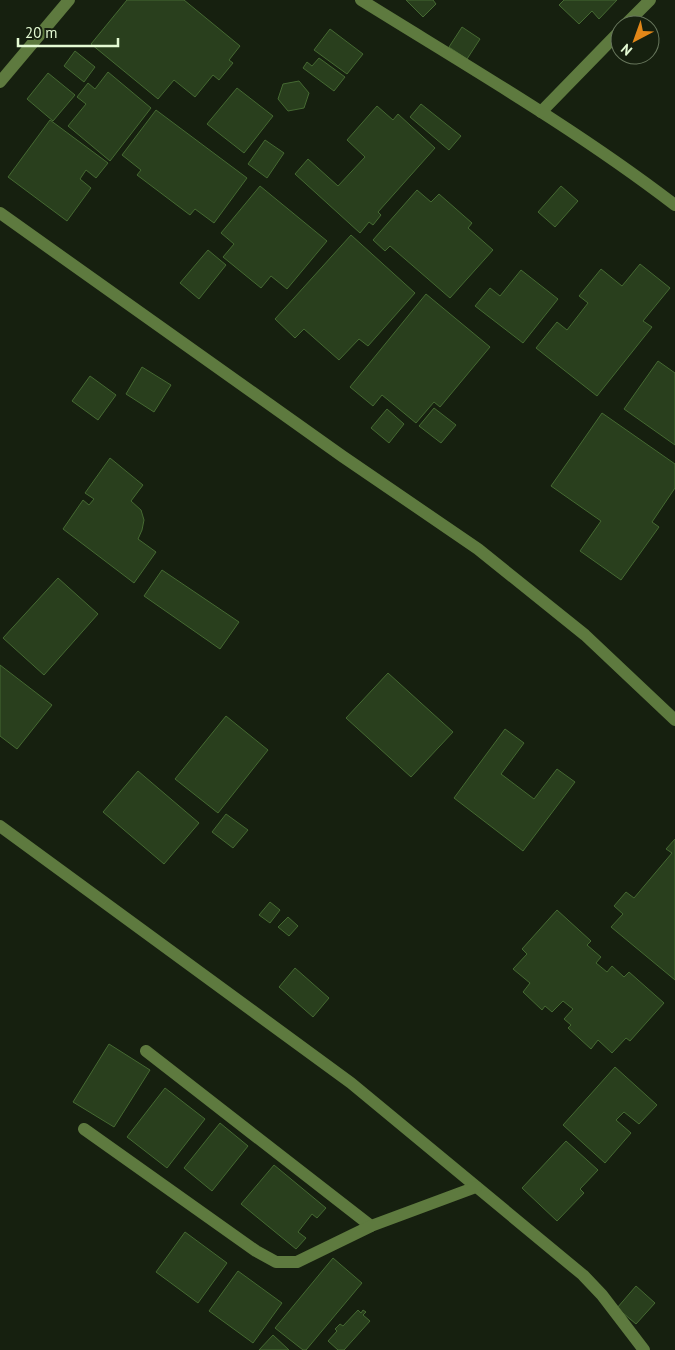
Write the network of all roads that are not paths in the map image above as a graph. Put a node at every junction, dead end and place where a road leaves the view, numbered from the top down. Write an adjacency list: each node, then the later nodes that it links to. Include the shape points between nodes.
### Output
1 (69, 0): 6 (street)
2 (361, 0): 7 (street)
3 (650, 0): 4 (street)
4 (635, 15)
5 (610, 41): 7 (street)
6 (0, 82)
7 (541, 112): 8 (street)
8 (675, 205)
9 (0, 212): 10 (street, via 478,549 585,635)
10 (675, 720)
11 (0, 826): 14 (street, via 350,1083)
12 (146, 1051): 15 (street)
13 (84, 1129): 15 (street, via 276,1262 297,1262)
14 (476, 1186): 15 (street); 16 (street, via 583,1274)
15 (371, 1226)
16 (644, 1350)

